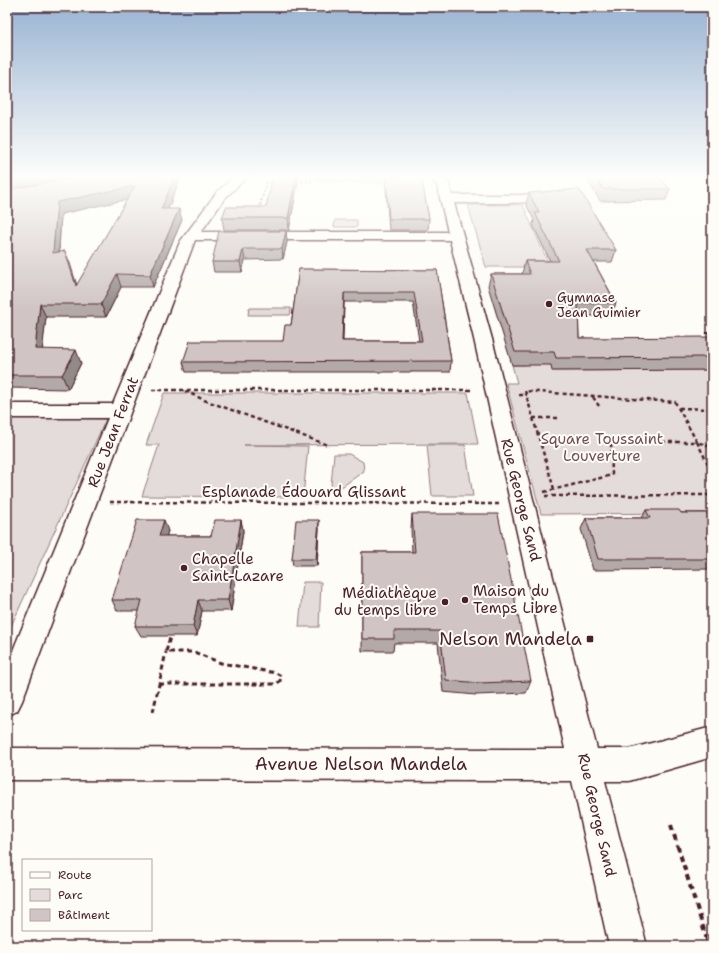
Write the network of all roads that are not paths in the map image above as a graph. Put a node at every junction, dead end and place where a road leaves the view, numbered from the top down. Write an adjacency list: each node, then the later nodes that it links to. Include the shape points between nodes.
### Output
1 (203, 220): 3 (street, Rue Jean Ferrat)
2 (453, 220): 4 (street, Rue George Sand)
3 (191, 236): 4 (street); 6 (street, Rue Jean Ferrat)
4 (457, 236): 10 (street, Rue George Sand)
5 (7, 411): 6 (street)
6 (121, 411): 7 (street, Rue Jean Ferrat)
7 (7, 701)
8 (712, 742): 10 (street, Avenue Nelson Mandela, via 629,765)
9 (7, 764): 10 (street, Avenue Nelson Mandela)
10 (585, 764): 11 (street, Rue George Sand)
11 (628, 946)

